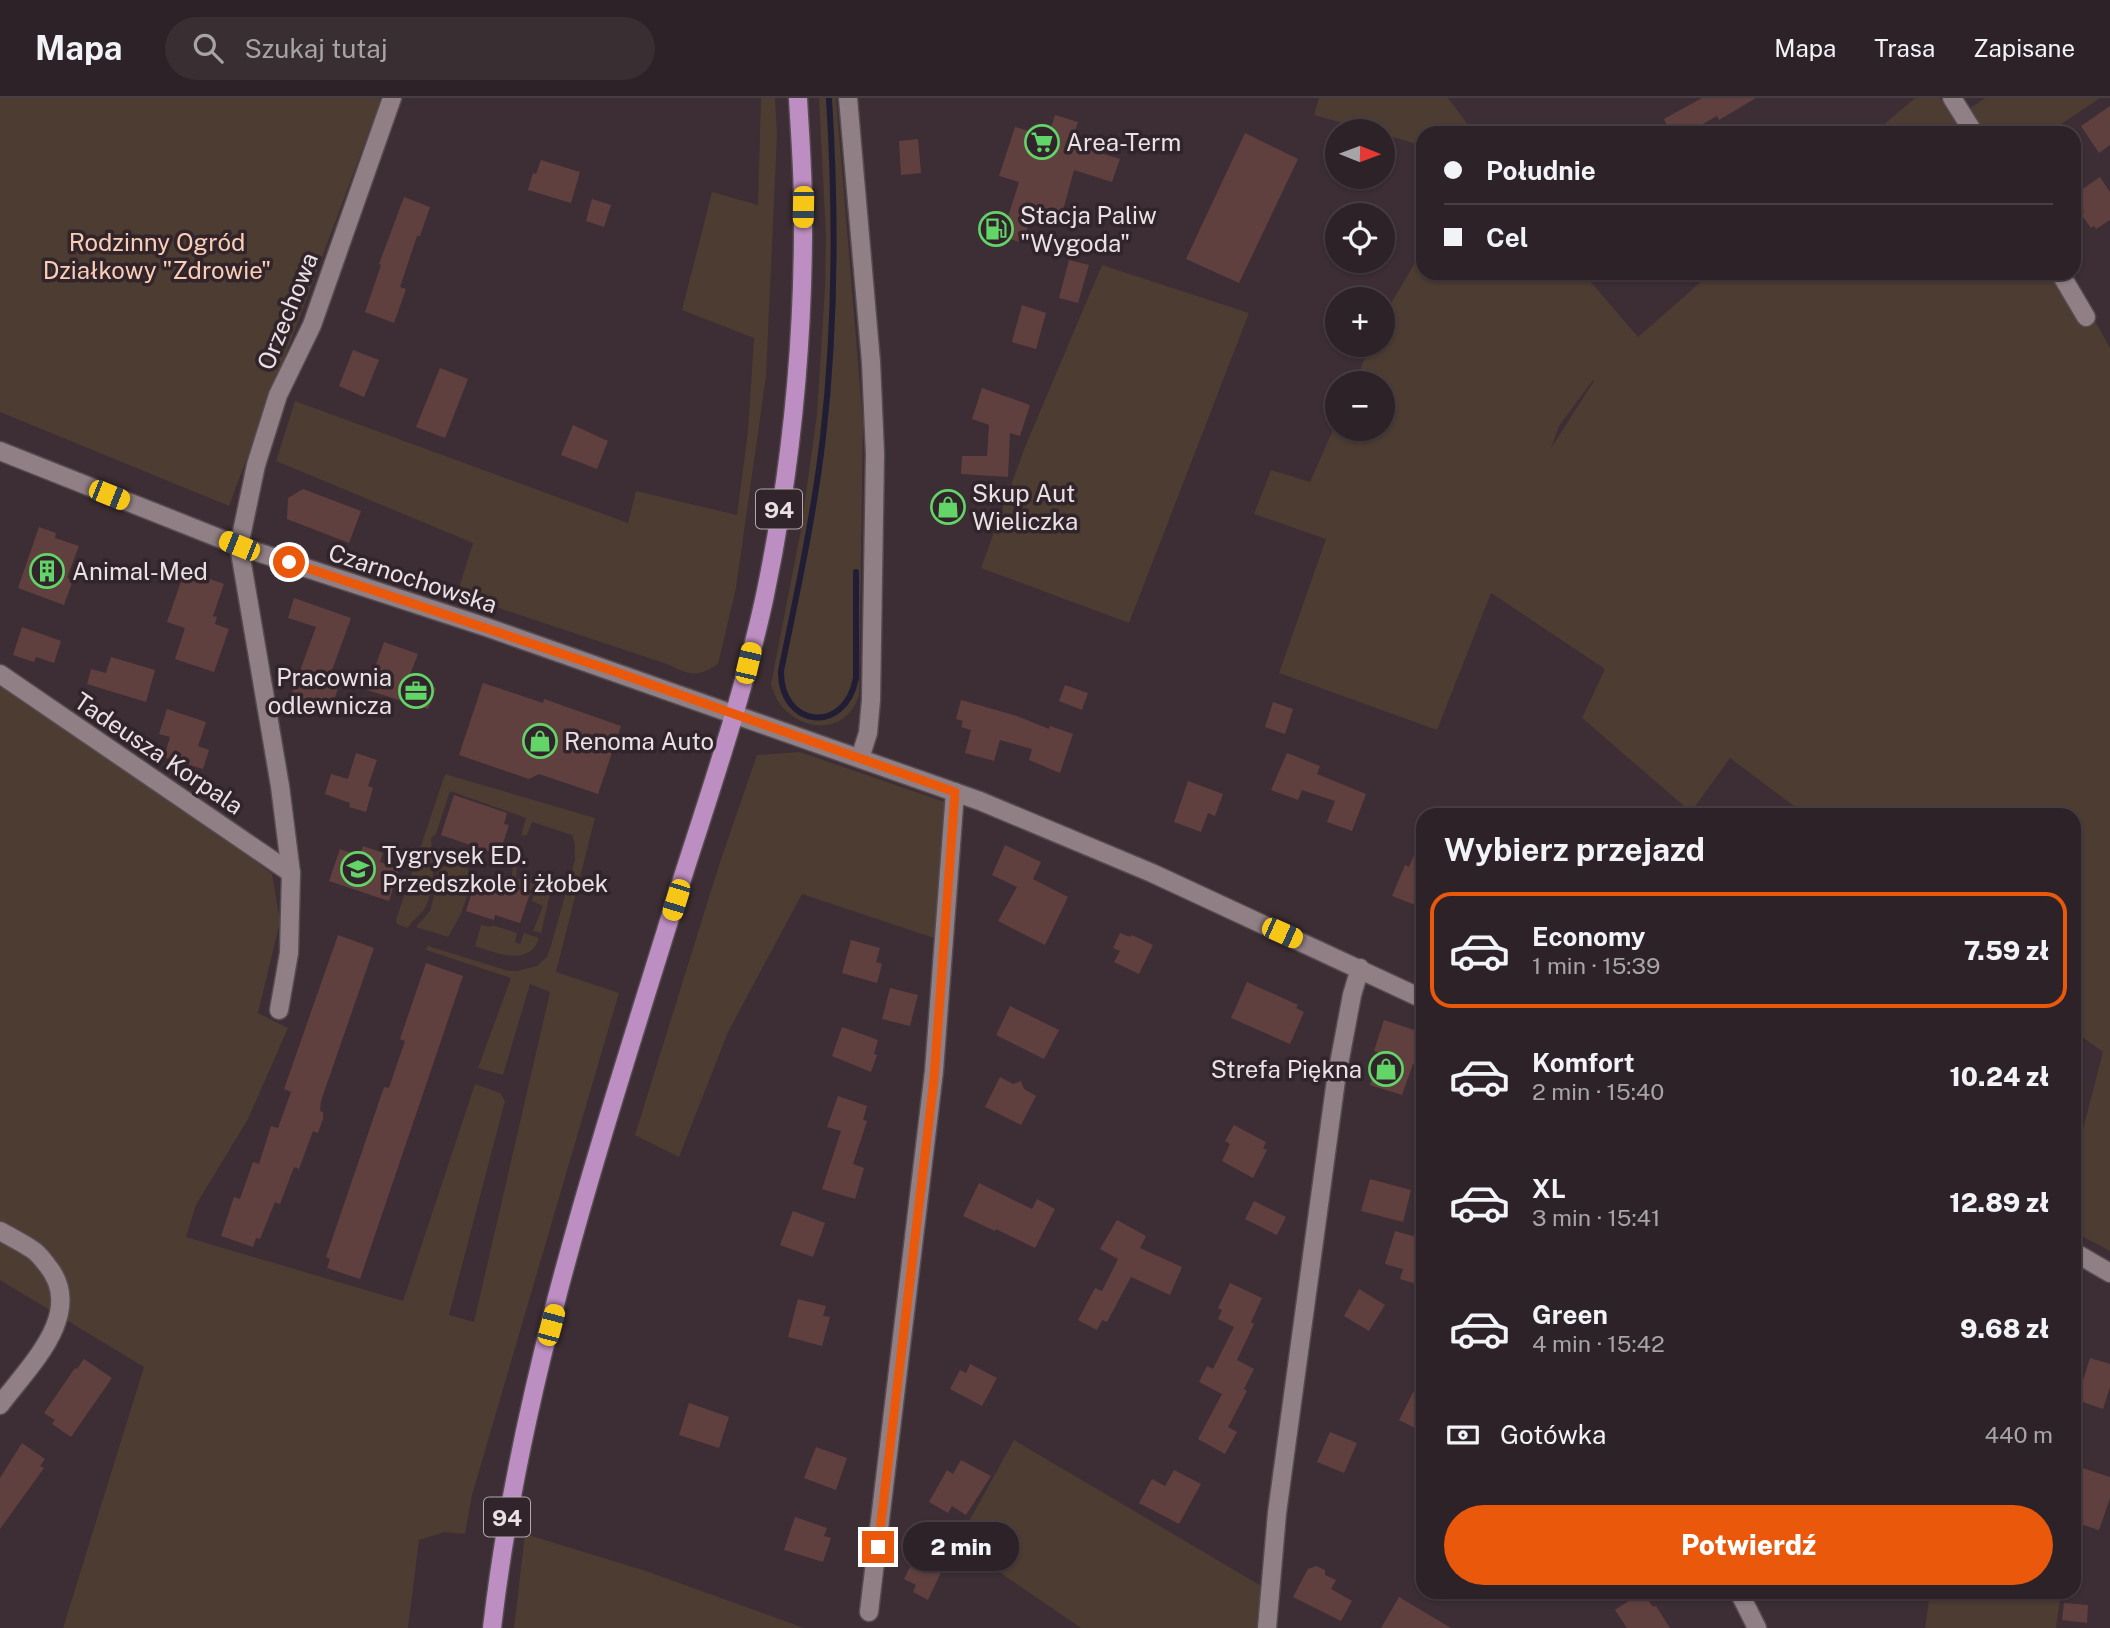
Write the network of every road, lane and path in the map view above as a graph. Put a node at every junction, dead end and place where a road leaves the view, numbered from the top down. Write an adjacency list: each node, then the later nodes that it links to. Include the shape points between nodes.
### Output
1 (392, 98): 9 (street, Orzechowa, via 312,325 278,395 256,465)
2 (798, 98): 11 (main road, 94, via 801,300 789,442 763,602)
3 (848, 98): 12 (street, via 875,454 872,687 868,733)
4 (1952, 98): 5 (street)
5 (1970, 126)
6 (2064, 280): 7 (street)
7 (2087, 317)
8 (0, 451): 9 (street, Czarnochowska)
9 (239, 546): 11 (street, Czarnochowska); 14 (street, Tadeusza Korpala)
10 (0, 674): 14 (street, Tadeusza Korpala)
11 (734, 714): 12 (street, Czarnochowska); 24 (main road, 94, via 587,1191 529,1409)
12 (860, 758): 13 (street, Czarnochowska)
13 (955, 792): 15 (street, Czarnochowska, via 1152,873); 23 (street, via 934,1079)
14 (291, 873): 17 (street, Tadeusza Korpala, via 289,953)
15 (1360, 968): 16 (street, Czarnochowska); 25 (street, via 1336,1080 1277,1513)
16 (1416, 996)
17 (279, 1010)
18 (0, 1231): 21 (street, via 35,1251 54,1273 62,1300 51,1335)
19 (2081, 1256): 20 (street)
20 (2110, 1273)
21 (0, 1405)
22 (1742, 1599): 26 (street)
23 (869, 1612)
24 (492, 1628)
25 (1267, 1628)
26 (1756, 1628)

